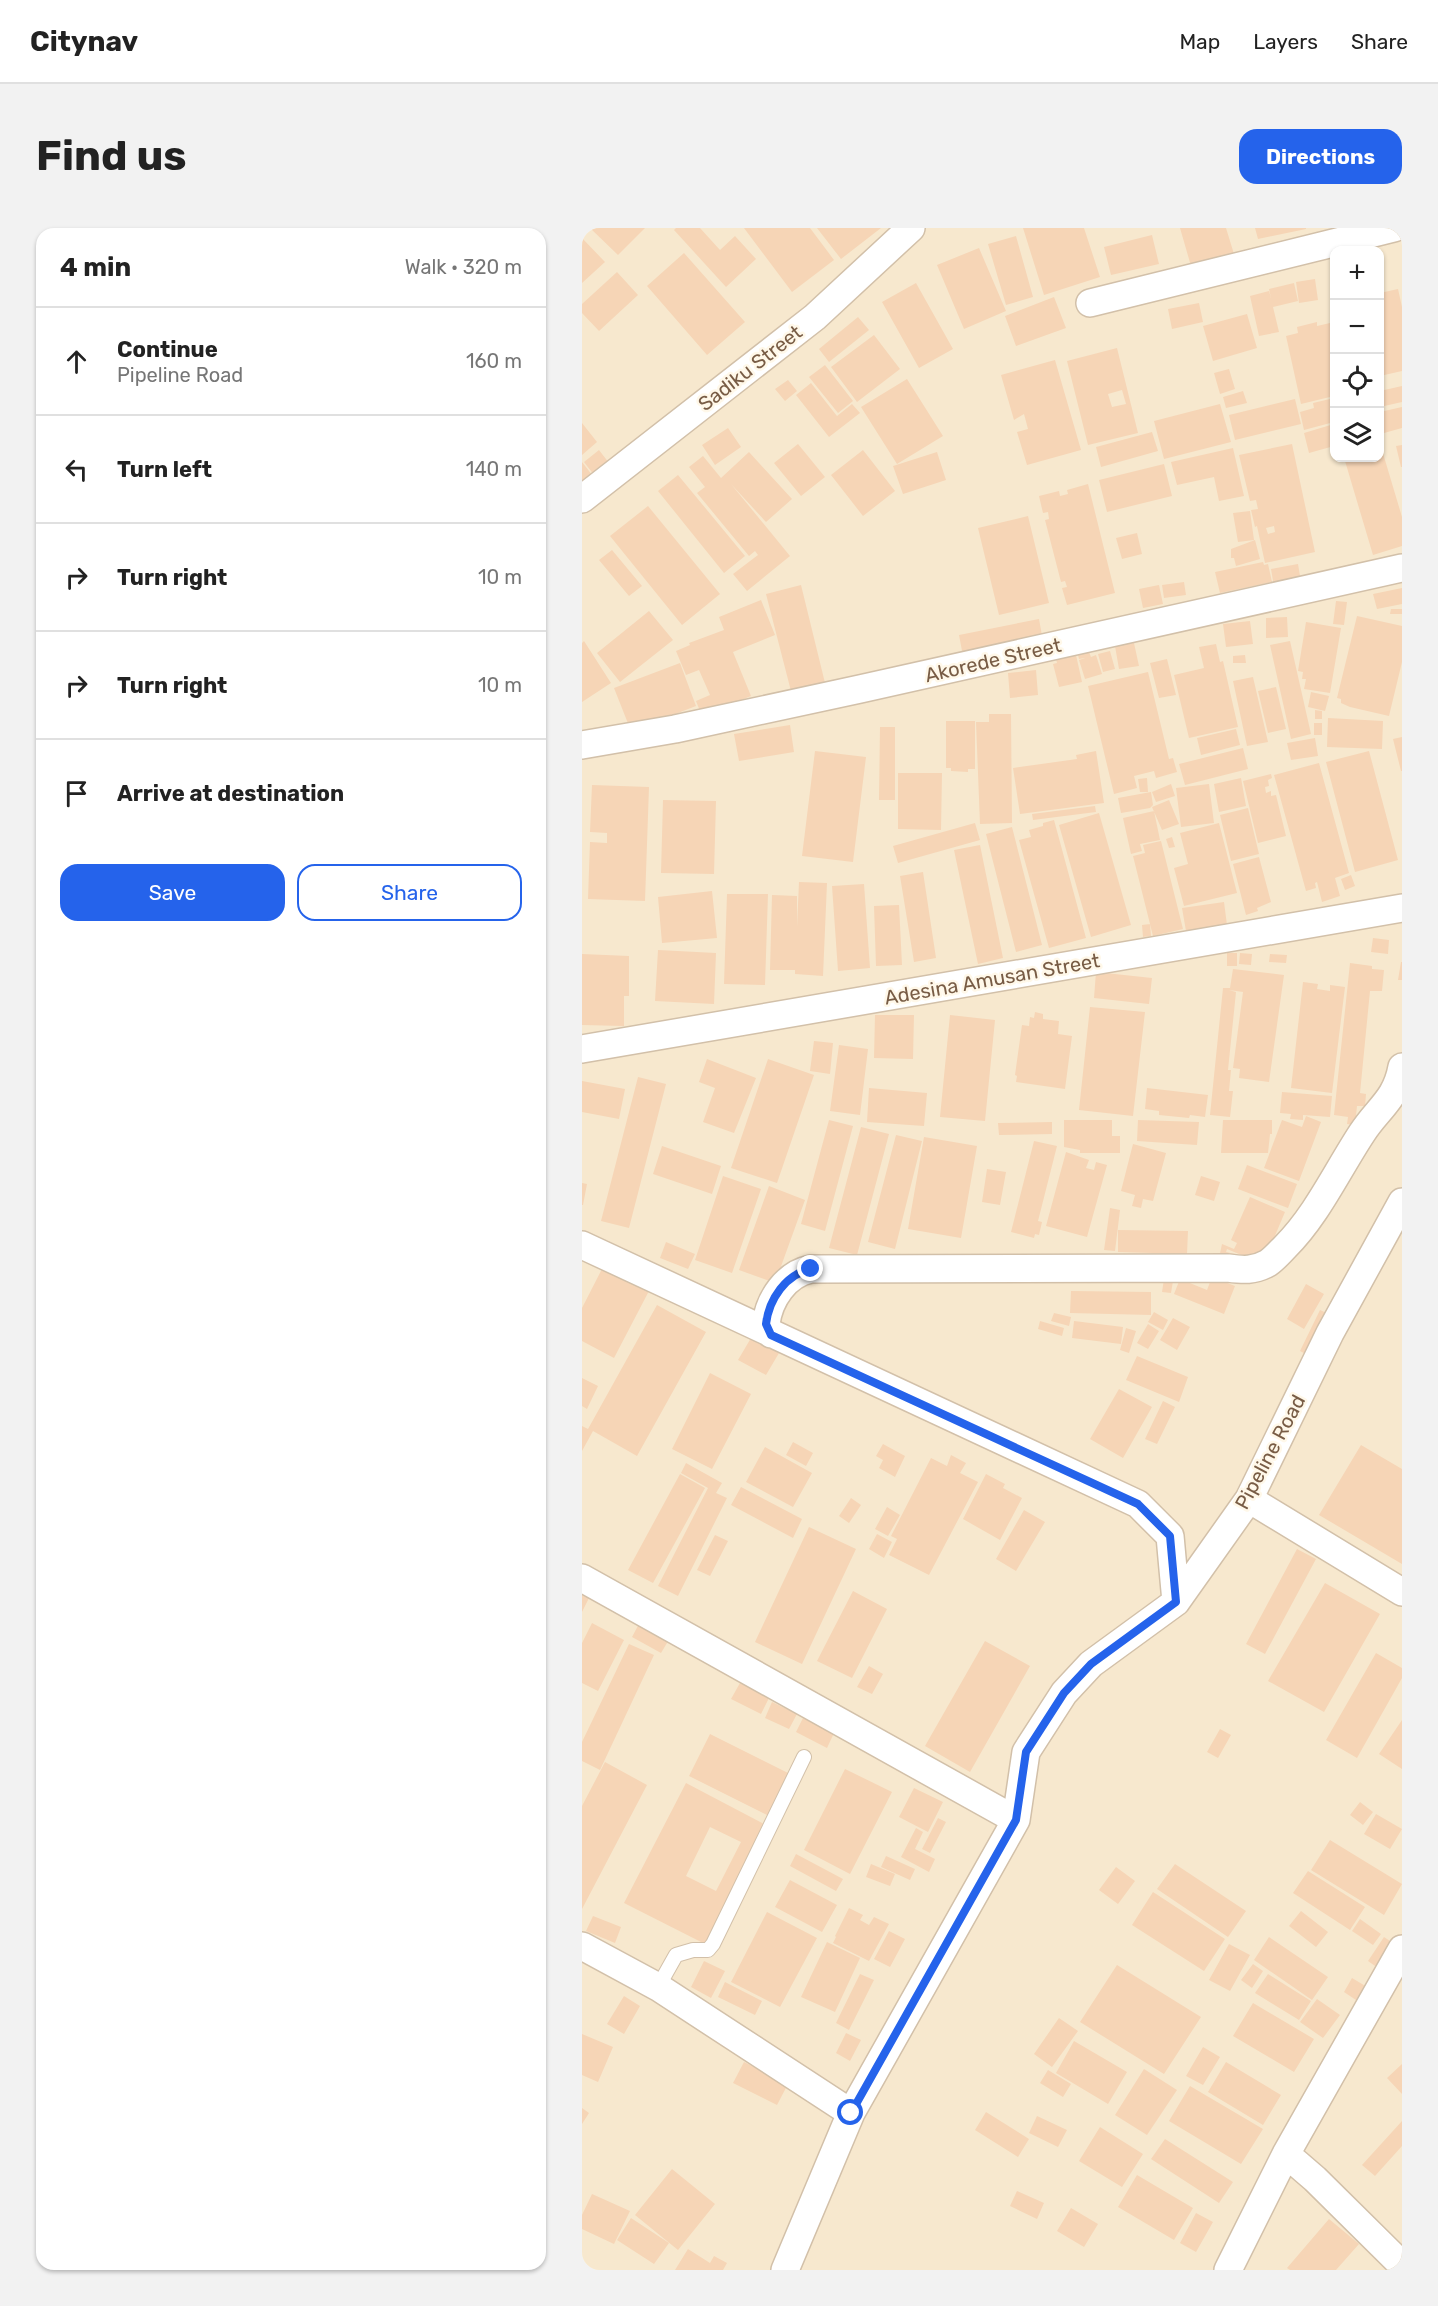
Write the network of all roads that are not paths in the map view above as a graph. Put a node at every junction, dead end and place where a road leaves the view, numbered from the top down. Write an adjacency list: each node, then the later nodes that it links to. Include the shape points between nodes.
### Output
1 (911, 228): 4 (street, Sadiku Street, via 814,317)
2 (1394, 228): 3 (street)
3 (1090, 303)
4 (582, 499)
5 (1402, 568): 6 (street, Akorede Street, via 675,729)
6 (582, 745)
7 (1402, 908): 8 (street, Adesina Amusan Street)
8 (582, 1049)
9 (1402, 1067): 12 (street, via 1393,1094 1364,1130 1302,1230 1269,1262 1250,1270 811,1269 791,1276 772,1300 766,1324)
10 (1402, 1202): 13 (street, Pipeline Road, via 1330,1333)
11 (582, 1245): 12 (street)
12 (771, 1335): 16 (street, via 1138,1504 1170,1536)
13 (1249, 1499): 15 (street); 16 (street, Pipeline Road)
14 (582, 1578): 18 (street)
15 (1402, 1592)
16 (1176, 1602): 18 (street, Pipeline Road, via 1091,1664 1064,1693 1026,1752)
17 (804, 1757): 21 (lane, via 713,1944 708,1950 676,1955)
18 (1016, 1820): 22 (street, Pipeline Road)
19 (582, 1946): 21 (street)
20 (1402, 1949): 23 (street)
21 (658, 1988): 22 (street)
22 (851, 2113): 25 (street, Pipeline Road)
23 (1286, 2154): 24 (street); 26 (street)
24 (1402, 2265)
25 (785, 2270)
26 (1228, 2270)

